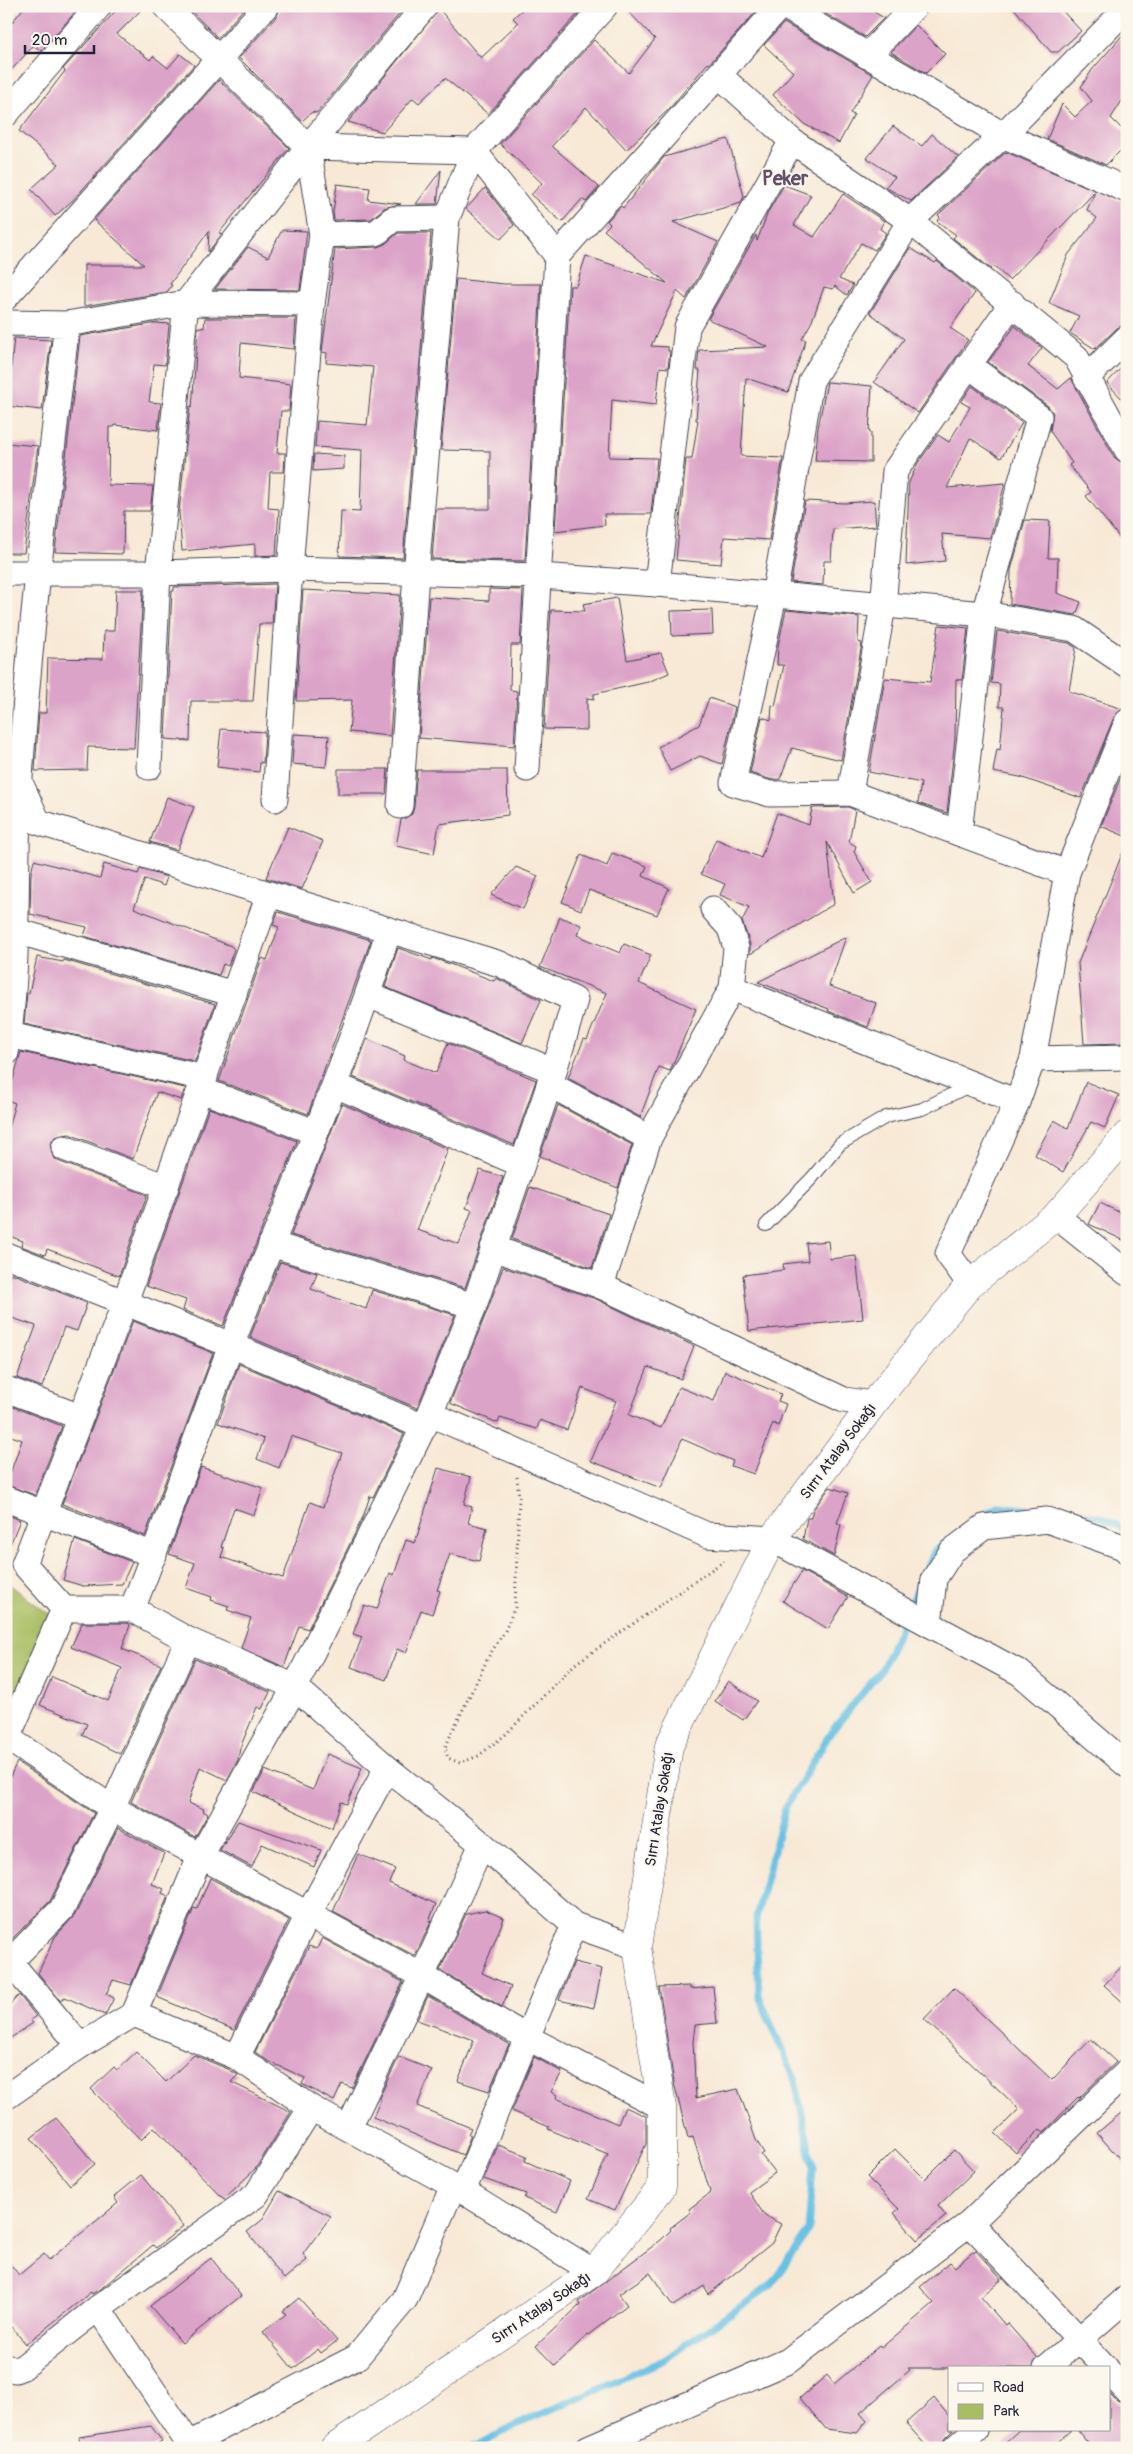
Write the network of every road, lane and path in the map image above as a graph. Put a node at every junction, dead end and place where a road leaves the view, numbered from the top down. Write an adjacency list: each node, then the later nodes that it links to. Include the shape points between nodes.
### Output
1 (100, 6): 12 (street)
2 (165, 6): 10 (street)
3 (266, 6): 10 (street)
4 (425, 6): 15 (street)
5 (605, 6): 16 (street)
6 (782, 6): 9 (street); 11 (street)
7 (915, 6): 9 (street)
8 (1127, 8): 13 (street)
9 (867, 56): 13 (street)
10 (220, 58): 15 (street); 22 (street)
11 (719, 75): 14 (street); 21 (street)
12 (6, 114)
13 (1003, 135): 17 (street); 19 (street)
14 (792, 142): 19 (street); 38 (street, via 687,327)
15 (308, 147): 16 (street); 20 (street); 23 (street)
16 (474, 151): 18 (street); 21 (street)
17 (1127, 190)
18 (447, 218): 20 (street, via 393,219 376,233); 36 (street)
19 (910, 221): 24 (street); 39 (street, via 811,381)
20 (322, 235): 25 (street)
21 (557, 256): 37 (street)
22 (6, 297)
23 (186, 303): 25 (street); 27 (street); 35 (street)
24 (1012, 303): 29 (street); 30 (street, via 1076,357)
25 (312, 304): 32 (street)
26 (6, 323): 27 (street)
27 (67, 324): 34 (street)
28 (1127, 338): 30 (street)
29 (968, 365): 40 (street, via 895,471); 41 (street, via 1038,416)
30 (1086, 378): 31 (street)
31 (1127, 450)
32 (290, 569): 35 (street); 36 (street); 48 (street)
33 (6, 573): 34 (street)
34 (38, 573): 35 (street); 46 (street)
35 (158, 573): 44 (street)
36 (416, 574): 37 (street); 49 (street)
37 (539, 576): 38 (street); 45 (street)
38 (657, 584): 39 (street)
39 (774, 596): 40 (street); 47 (street, via 732,783 770,794)
40 (883, 606): 41 (street); 47 (street)
41 (984, 614): 42 (street, via 1074,629); 50 (street)
42 (1127, 665)
43 (1127, 722): 51 (street)
44 (149, 767)
45 (527, 769)
46 (13, 780): 52 (street, via 38,822); 55 (street)
47 (850, 793): 50 (street)
48 (275, 799)
49 (400, 806)
50 (959, 833): 51 (street)
51 (1067, 873): 61 (street)
52 (269, 894): 54 (street); 57 (street)
53 (713, 909): 56 (street, via 730,928 736,948)
54 (389, 930): 58 (street); 62 (street, via 500,964 575,1000)
55 (11, 931): 57 (street); 59 (street)
56 (732, 988): 64 (street); 69 (street)
57 (234, 994): 63 (street)
58 (368, 995): 62 (street); 65 (street)
59 (8, 1044): 63 (street)
60 (1127, 1057): 61 (street)
61 (1033, 1059): 66 (street)
62 (552, 1078): 69 (street); 71 (street)
63 (203, 1084): 67 (street); 72 (street)
64 (973, 1084): 66 (street); 74 (lane, via 922,1109 886,1117 840,1144)
65 (334, 1085): 67 (street); 71 (street)
66 (1017, 1102): 79 (street, via 948,1254)
67 (315, 1132): 75 (street)
68 (1127, 1135): 73 (main road, Sırrı Atalay Sokağı)
69 (649, 1138): 80 (street)
70 (64, 1148): 72 (street)
71 (521, 1164): 76 (street)
72 (166, 1187): 81 (street)
73 (1056, 1216): 78 (street); 79 (main road, Sırrı Atalay Sokağı)
74 (766, 1225)
75 (271, 1244): 82 (street); 83 (street)
76 (493, 1248): 80 (street); 82 (street)
77 (6, 1255): 81 (street)
78 (1127, 1273)
79 (970, 1284): 85 (main road, Sırrı Atalay Sokağı)
80 (601, 1286): 85 (street, via 844,1400)
81 (125, 1302): 83 (street); 86 (street)
82 (474, 1306): 87 (street)
83 (231, 1345): 87 (street); 93 (street)
84 (6, 1388): 86 (street)
85 (873, 1404): 91 (main road, Sırrı Atalay Sokağı)
86 (80, 1417): 90 (street)
87 (427, 1420): 88 (street); 99 (street)
88 (514, 1450): 91 (street, via 707,1535); 94 (path, via 519,1498 515,1607 452,1732 445,1748 448,1758 460,1763 478,1756 505,1736 575,1664)
89 (6, 1499): 90 (street)
90 (43, 1514): 93 (street); 96 (street, via 24,1564)
91 (772, 1539): 97 (street); 108 (main road, Sırrı Atalay Sokağı, via 670,1746)
92 (1127, 1551): 97 (street, via 1046,1520 984,1526 952,1551 934,1580)
93 (154, 1555): 95 (street)
94 (726, 1559)
95 (132, 1609): 96 (street); 98 (street)
96 (64, 1610): 100 (street)
97 (930, 1624): 101 (street, via 1020,1673)
98 (188, 1640): 99 (street); 103 (street)
99 (295, 1687): 102 (street); 105 (street)
100 (7, 1739): 103 (street)
101 (1127, 1765)
102 (387, 1768): 104 (street); 106 (street)
103 (112, 1808): 105 (street); 109 (street, via 62,1909)
104 (482, 1844): 107 (street); 110 (street)
105 (200, 1857): 106 (street); 111 (street)
106 (308, 1915): 110 (street); 114 (street)
107 (574, 1925): 108 (street); 112 (street)
108 (637, 1947): 117 (main road, Sırrı Atalay Sokağı)
109 (8, 1965): 113 (street)
110 (422, 1976): 112 (street); 119 (street)
111 (134, 2014): 113 (street); 114 (street)
112 (526, 2037): 117 (street); 120 (street)
113 (80, 2046): 116 (street)
114 (237, 2057): 118 (street)
115 (1127, 2072): 121 (street)
116 (6, 2097)
117 (662, 2107): 122 (main road, Sırrı Atalay Sokağı, via 662,2187)
118 (311, 2108): 119 (street); 124 (street, via 256,2195)
119 (349, 2127): 120 (street)
120 (458, 2188): 122 (street); 132 (street, via 405,2299 357,2357)
121 (970, 2222): 125 (street); 134 (street, via 788,2361)
122 (594, 2272): 133 (main road, Sırrı Atalay Sokağı)
123 (1127, 2298): 125 (street)
124 (98, 2308): 126 (street, via 23,2367 15,2370); 132 (street)
125 (1078, 2339): 127 (street); 128 (street)
126 (6, 2366)
127 (1048, 2366)
128 (1104, 2366)
129 (1110, 2373): 130 (street)
130 (1127, 2391)
131 (972, 2432): 135 (street)
132 (188, 2446)
133 (334, 2448)
134 (588, 2448)
135 (955, 2448)

